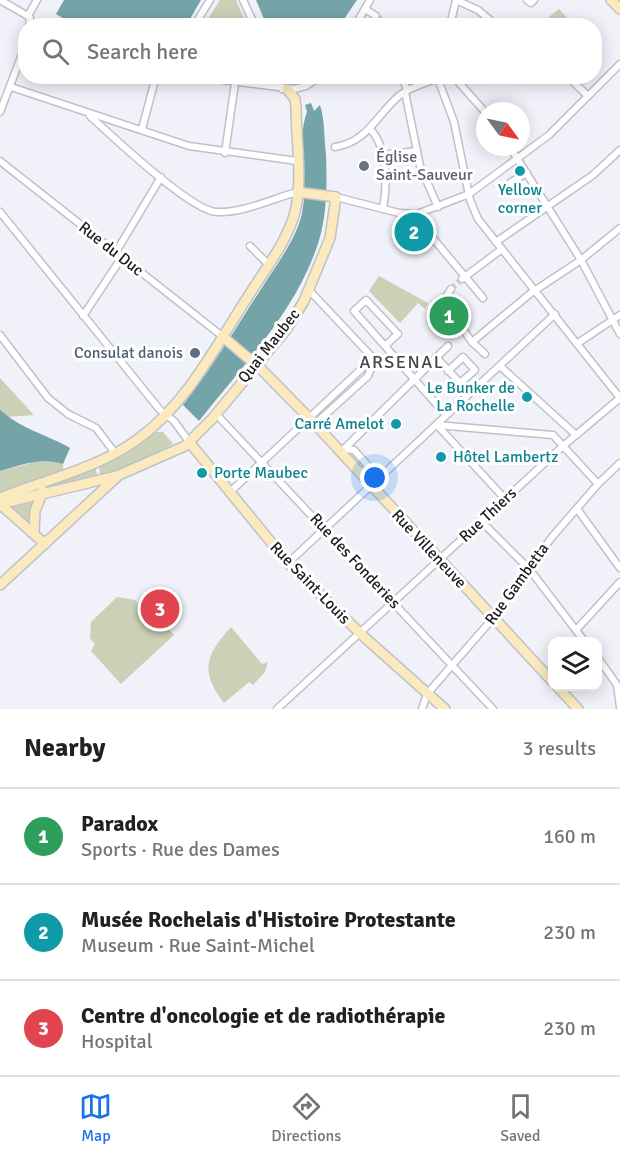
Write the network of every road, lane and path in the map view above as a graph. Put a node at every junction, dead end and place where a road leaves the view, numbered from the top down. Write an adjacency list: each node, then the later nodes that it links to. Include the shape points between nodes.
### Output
1 (0, 0): 12 (street)
2 (37, 0): 12 (street)
3 (210, 0): 14 (street)
4 (243, 0): 15 (street)
5 (370, 0): 10 (street)
6 (456, 0): 17 (street); 18 (street)
7 (527, 0): 8 (street)
8 (534, 0)
9 (611, 0): 11 (main road)
10 (365, 9): 13 (street); 16 (street)
11 (620, 9)
12 (28, 16)
13 (376, 16)
14 (199, 18)
15 (251, 18)
16 (360, 18)
17 (452, 18)
18 (488, 18)
19 (620, 64): 21 (street)
20 (18, 66): 33 (street)
21 (602, 82)
22 (154, 84): 41 (street)
23 (235, 84): 46 (street)
24 (243, 84): 34 (street)
25 (282, 84): 34 (street)
26 (309, 84): 34 (street)
27 (404, 84): 35 (street)
28 (423, 84): 35 (street)
29 (441, 84): 55 (street)
30 (460, 84): 38 (street)
31 (575, 84): 36 (street)
32 (600, 84): 36 (street)
33 (10, 87): 37 (street); 40 (street)
34 (284, 89): 50 (main road, via 295,99)
35 (406, 91): 42 (street); 45 (street)
36 (588, 96): 48 (street, via 562,124)
37 (2, 101): 39 (street)
38 (476, 102)
39 (0, 112)
40 (88, 113): 41 (street); 52 (street)
41 (142, 129): 46 (street, via 189,146)
42 (370, 129): 43 (street); 47 (street)
43 (335, 147)
44 (620, 150): 58 (street)
45 (417, 152): 47 (street); 57 (street)
46 (225, 153): 50 (street)
47 (382, 155): 59 (street)
48 (518, 158): 51 (street); 55 (street)
49 (0, 161): 66 (street, Rue du Duc)
50 (297, 161): 54 (main road)
51 (527, 173): 53 (street); 58 (street)
52 (161, 177): 54 (street, via 191,201 213,212 227,212); 66 (street)
53 (512, 182)
54 (300, 192): 56 (main road); 69 (main road, via 290,226)
55 (469, 194): 57 (street); 63 (street, via 478,219)
56 (332, 196): 59 (street); 71 (main road, Quai Maubec, via 330,238)
57 (438, 207): 61 (street)
58 (549, 207): 63 (street); 68 (street)
59 (383, 209): 61 (street)
60 (0, 212): 77 (street)
61 (417, 214): 70 (street)
62 (620, 228): 68 (street)
63 (496, 242): 65 (street)
64 (250, 246): 69 (street)
65 (502, 249): 70 (street); 73 (street)
66 (116, 252): 67 (street, Rue du Duc)
67 (122, 257): 77 (street); 81 (street, Rue du Duc)
68 (581, 260): 73 (street); 78 (street)
69 (268, 264): 81 (main road)
70 (464, 278): 74 (street)
71 (309, 289): 88 (main road, Quai Maubec, via 286,330); 96 (street, via 373,358)
72 (451, 289): 82 (street, via 443,301)
73 (536, 290): 75 (street); 82 (street)
74 (483, 298)
75 (555, 314): 83 (street); 89 (street)
76 (620, 315): 78 (street)
77 (82, 316): 93 (street)
78 (613, 320): 79 (street); 83 (street)
79 (620, 334)
80 (0, 335): 102 (street, via 48,398 96,428)
81 (224, 338): 88 (main road, Rue Villeneuve); 93 (main road)
82 (472, 342): 86 (street)
83 (578, 343): 92 (street)
84 (386, 345): 84 (street, via 398,334 366,300 354,311); 91 (street)
85 (448, 346): 87 (street)
86 (485, 354)
87 (436, 357): 90 (street); 91 (street)
88 (253, 362): 94 (main road, Quai Maubec); 96 (main road, Rue Villeneuve)
89 (500, 366): 95 (street); 98 (street)
90 (448, 371): 90 (street, via 460,383 475,370 463,357)
91 (413, 379): 95 (street); 101 (street)
92 (620, 398): 98 (street, Rue Thiers)
93 (166, 414): 99 (street, via 174,420); 102 (main road, via 138,440)
94 (216, 414): 99 (main road, Quai Maubec); 103 (street, Rue des Fonderies)
95 (446, 415): 97 (street)
96 (312, 421): 101 (main road, Rue Villeneuve); 103 (street)
97 (436, 425): 100 (street, via 553,435); 107 (street); 113 (street)
98 (576, 435): 100 (street, Rue Thiers)
99 (187, 444): 105 (main road); 111 (main road, Rue Saint-Louis)
100 (563, 446): 108 (street); 113 (street, Rue Thiers)
101 (342, 450): 107 (street, via 354,450); 109 (main road, Rue Villeneuve)
102 (115, 453): 106 (main road)
103 (261, 463): 111 (street); 117 (street, Rue des Fonderies)
104 (620, 463): 108 (street, Rue Gambetta)
105 (119, 475): 110 (main road); 119 (main road)
106 (58, 476): 110 (main road); 112 (main road)
107 (379, 478): 109 (street)
108 (598, 484): 115 (street, Rue Gambetta)
109 (370, 486): 117 (street); 120 (main road, Rue Villeneuve)
110 (41, 493): 114 (main road); 118 (main road)
111 (229, 493): 121 (main road, Rue Saint-Louis)
112 (0, 498)
113 (505, 499): 116 (street, Rue Thiers)
114 (0, 504): 118 (main road)
115 (578, 510): 122 (street); 123 (street, Rue Gambetta, via 552,537)
116 (481, 521): 120 (street, Rue Thiers); 123 (street)
117 (324, 529): 121 (street); 126 (street, Rue des Fonderies)
118 (34, 532): 119 (main road)
119 (45, 544): 125 (main road)
120 (440, 559): 126 (street, Rue Thiers); 127 (main road, Rue Villeneuve)
121 (288, 563): 129 (main road, Rue Saint-Louis)
122 (620, 568)
123 (530, 570): 127 (street, Rue Gambetta); 128 (street)
124 (620, 582): 128 (street)
125 (0, 585)
126 (393, 602): 129 (street, Rue Thiers); 132 (street, Rue des Fonderies)
127 (494, 618): 132 (street, Rue Gambetta); 133 (main road, Rue Villeneuve)
128 (577, 629): 130 (street)
129 (360, 633): 136 (main road, Rue Saint-Louis); 138 (street, Rue Thiers)
130 (582, 637)
131 (602, 664): 134 (street)
132 (452, 665): 136 (street, Rue Gambetta); 141 (street, Rue des Fonderies)
133 (548, 670)
134 (618, 683): 137 (street)
135 (561, 691): 142 (main road)
136 (428, 694): 139 (street, Rue Gambetta); 140 (main road, Rue Saint-Louis)
137 (620, 707)
138 (279, 708)
139 (422, 709)
140 (445, 709)
141 (493, 709)
142 (578, 709)

